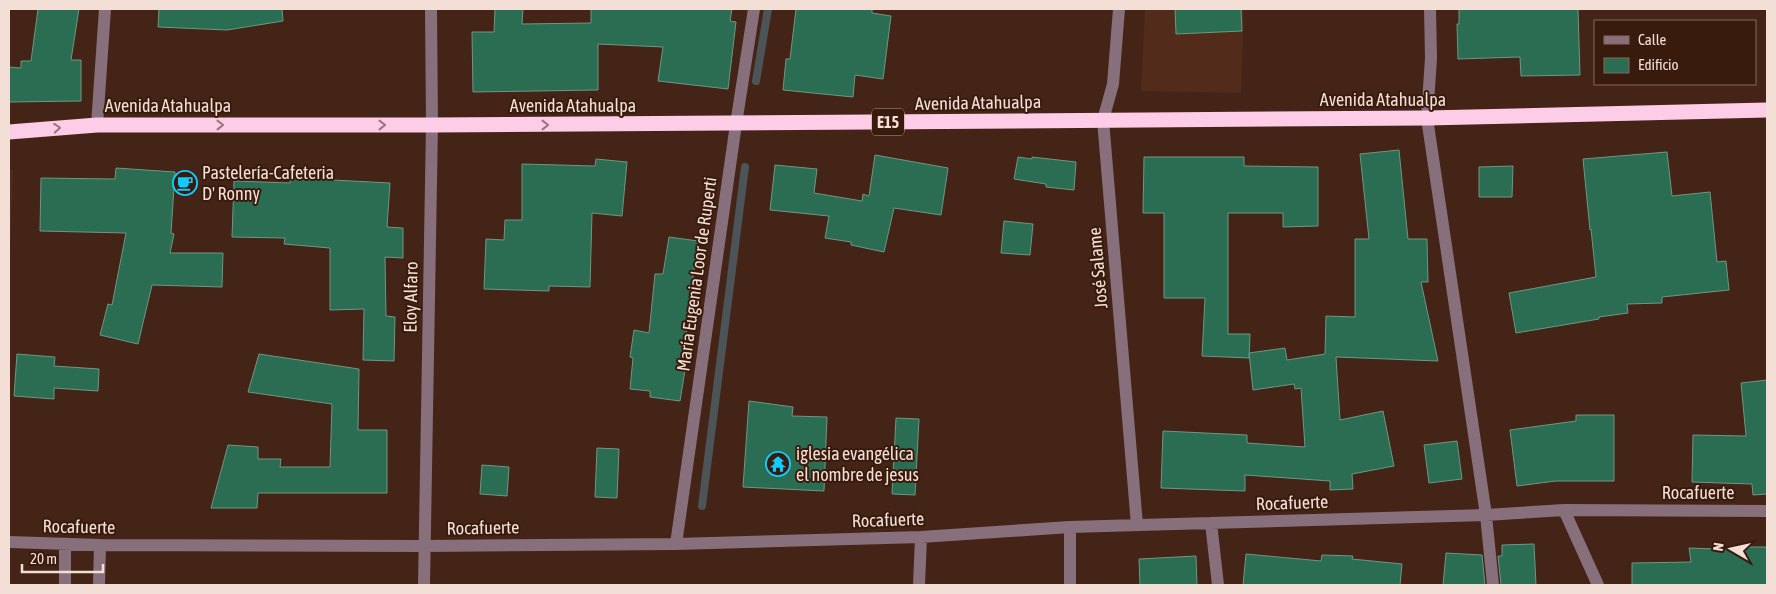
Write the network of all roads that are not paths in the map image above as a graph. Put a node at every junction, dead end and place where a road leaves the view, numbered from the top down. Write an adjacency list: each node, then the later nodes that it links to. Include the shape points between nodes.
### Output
1 (105, 9): 10 (street)
2 (431, 9): 11 (street, Eloy Alfaro)
3 (754, 9): 9 (street, María Eugenia Loor de Ruperti)
4 (1119, 9): 8 (street, José Salame, via 1113,84)
5 (1430, 9): 7 (street)
6 (1767, 110): 7 (highway, Avenida Atahualpa / E15)
7 (1427, 118): 8 (highway, Avenida Atahualpa / E15); 15 (street)
8 (1103, 120): 9 (highway, Avenida Atahualpa / E15); 17 (street, José Salame)
9 (736, 124): 11 (highway, Avenida Atahualpa / E15, one-way to 9); 22 (street, María Eugenia Loor de Ruperti)
10 (98, 125): 11 (highway, Avenida Atahualpa / E15, one-way to 11); 12 (highway, Avenida Atahualpa / E15, one-way to 10)
11 (432, 125): 24 (street, Eloy Alfaro)
12 (9, 132)
13 (1564, 510): 14 (street, Rocafuerte); 15 (street, Rocafuerte); 32 (street)
14 (1767, 511)
15 (1486, 515): 16 (street, Rocafuerte); 31 (street)
16 (1211, 523): 17 (street, Rocafuerte); 30 (street)
17 (1137, 525): 18 (street, Rocafuerte)
18 (1070, 528): 19 (street, Rocafuerte); 29 (street)
19 (921, 537): 22 (street, Rocafuerte); 28 (street)
20 (9, 542): 21 (street, Rocafuerte)
21 (65, 544): 23 (street, Rocafuerte); 25 (street)
22 (676, 544): 24 (street, Rocafuerte)
23 (100, 545): 24 (street, Rocafuerte); 26 (street)
24 (423, 546): 27 (street, Eloy Alfaro)
25 (65, 585)
26 (99, 585)
27 (424, 585)
28 (919, 585)
29 (1070, 585)
30 (1218, 585)
31 (1493, 585)
32 (1598, 585)

